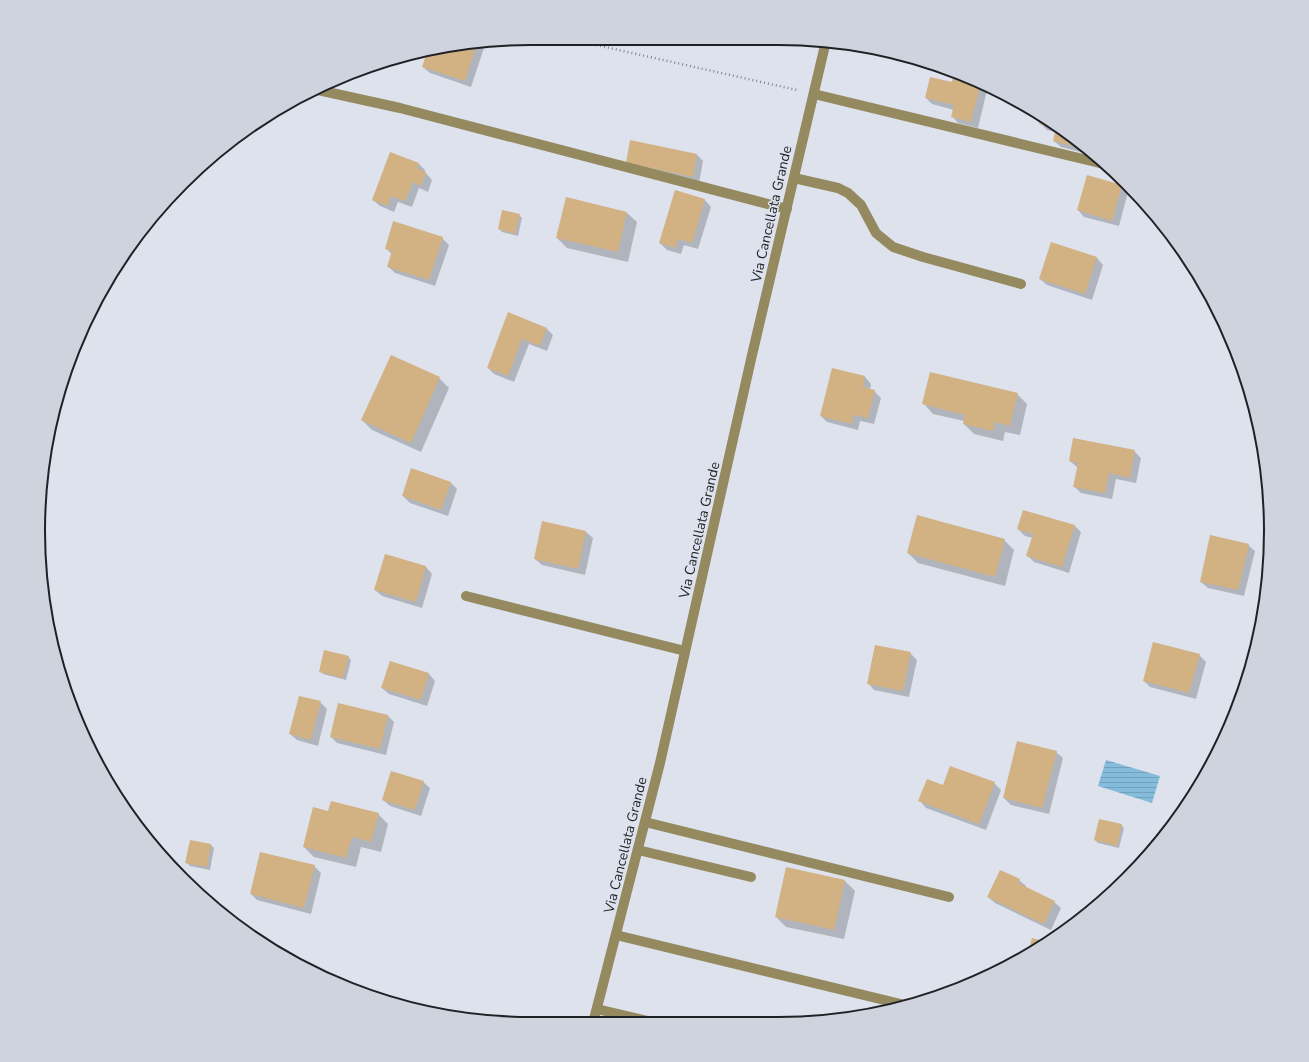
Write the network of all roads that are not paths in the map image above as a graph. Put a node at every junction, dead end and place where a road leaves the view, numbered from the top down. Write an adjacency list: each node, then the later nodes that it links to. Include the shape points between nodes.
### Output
1 (825, 47): 3 (street, Via Cancellata Grande)
2 (324, 91): 6 (street, via 400,108)
3 (814, 94): 4 (street); 5 (street, Via Cancellata Grande)
4 (1093, 161)
5 (794, 178): 6 (street, Via Cancellata Grande); 7 (street, via 838,188 848,193 861,205 876,233 893,248)
6 (787, 210): 9 (street, Via Cancellata Grande)
7 (1021, 284)
8 (466, 596): 9 (street)
9 (686, 651): 10 (street, Via Cancellata Grande)
10 (645, 822): 11 (street, Via Cancellata Grande); 13 (street)
11 (638, 850): 12 (street); 14 (street, Via Cancellata Grande)
12 (751, 877)
13 (949, 897)
14 (616, 935): 15 (street); 16 (street, Via Cancellata Grande)
15 (894, 1002)
16 (597, 1009): 17 (street, Via Cancellata Grande); 18 (street)
17 (595, 1017)
18 (631, 1017)

